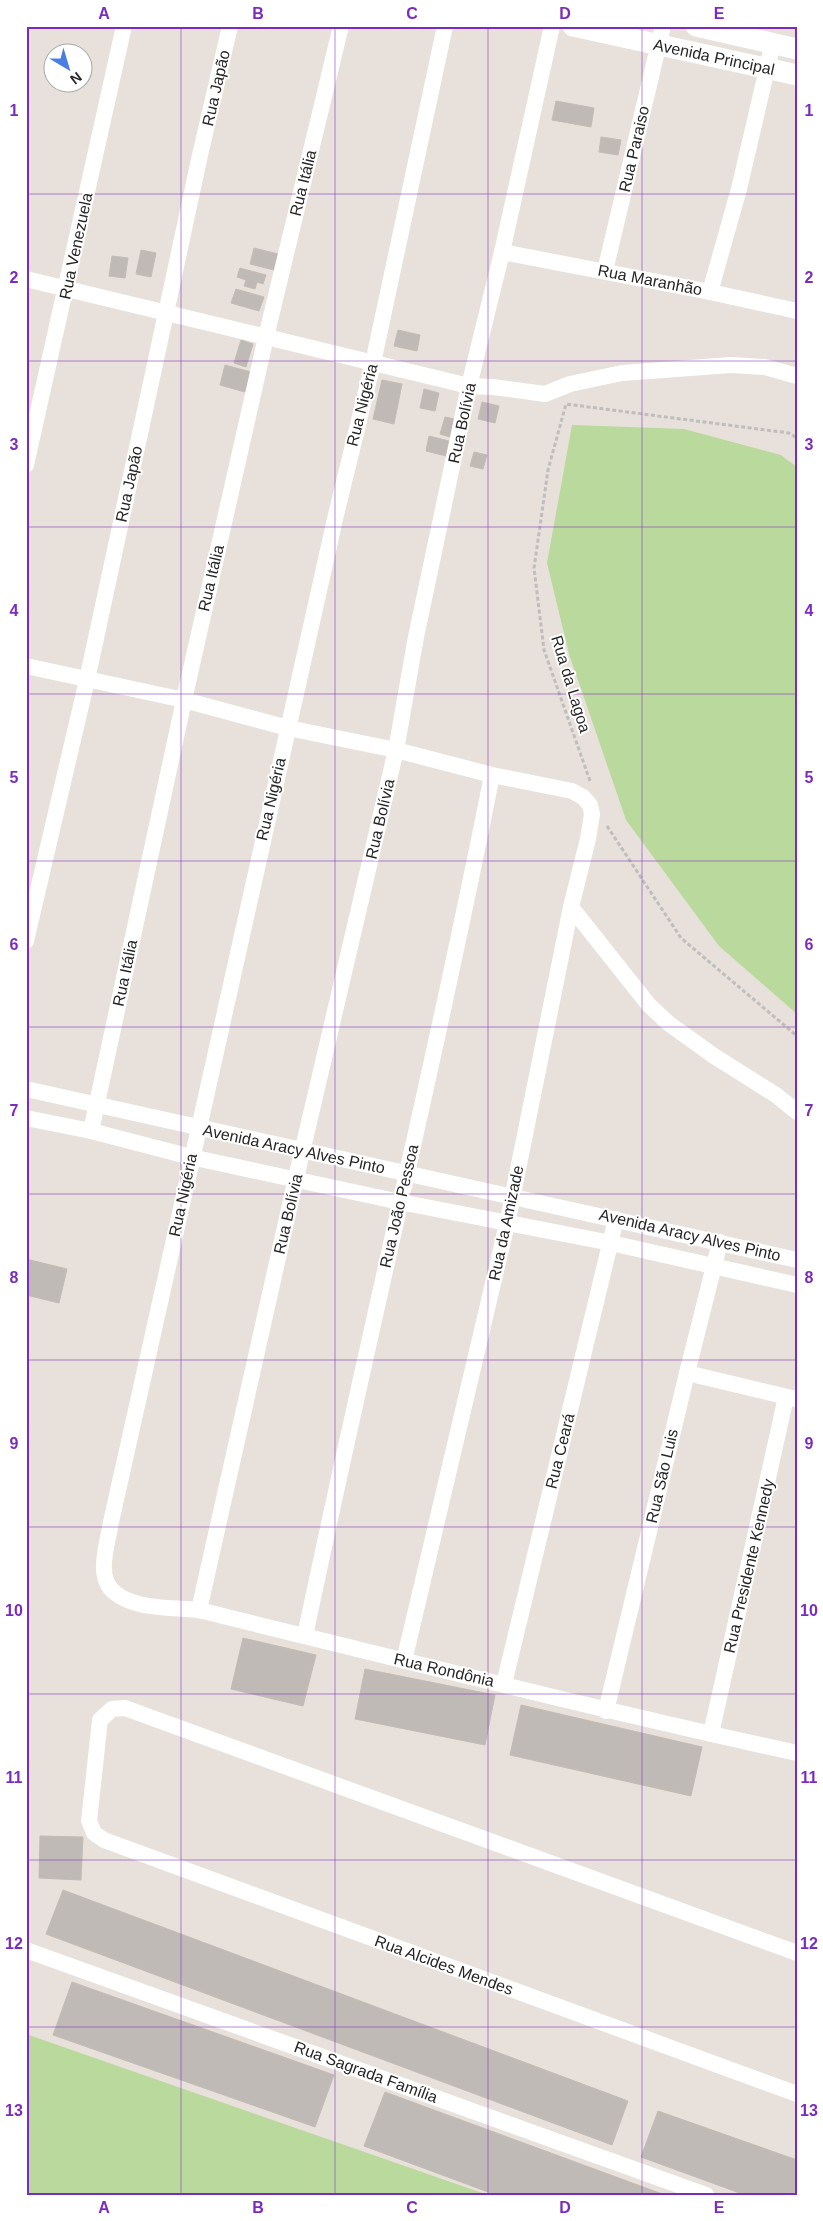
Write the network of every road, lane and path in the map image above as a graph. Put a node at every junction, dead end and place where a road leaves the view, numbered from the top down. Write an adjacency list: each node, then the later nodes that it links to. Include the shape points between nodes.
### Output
1 (124, 26): 16 (street, Rua Venezuela)
2 (230, 26): 19 (street, Rua Japão)
3 (341, 26): 20 (street, Rua Itália)
4 (445, 26): 21 (street, Rua Nigéria)
5 (552, 26): 13 (street, Rua Bolívia)
6 (573, 26): 8 (street, Avenida Principal)
7 (696, 26): 9 (street, Avenida Principal)
8 (661, 36): 11 (street, Avenida Principal); 14 (street, Rua Paraiso)
9 (773, 44): 10 (street, Avenida Principal); 11 (street)
10 (797, 49)
11 (766, 69): 12 (street, Avenida Principal); 17 (street, via 739,189)
12 (797, 75)
13 (502, 252): 14 (street, Rua Maranhão); 23 (street, Rua Bolívia)
14 (605, 271): 17 (street, Rua Maranhão)
15 (26, 279): 16 (street)
16 (66, 288): 19 (street); 25 (street, Rua Venezuela)
17 (710, 292): 18 (street, Rua Maranhão)
18 (797, 311)
19 (167, 312): 20 (street); 27 (street, Rua Japão)
20 (266, 337): 21 (street); 28 (street, Rua Itália)
21 (373, 363): 23 (street); 29 (street, Rua Nigéria, via 334,518)
22 (797, 376): 23 (street, via 765,367 731,365 622,373 570,384 545,394 493,386)
23 (469, 386): 30 (street, Rua Bolívia, via 416,637)
24 (797, 438): 32 (path, Rua da Lagoa, via 790,433 566,404 548,470 534,568 544,650)
25 (26, 465)
26 (26, 666): 27 (street)
27 (87, 680): 28 (street); 35 (street, Rua Japão)
28 (184, 700): 29 (street); 38 (street, Rua Itália)
29 (288, 728): 30 (street); 41 (street, Rua Nigéria)
30 (396, 750): 31 (street); 43 (street, Rua Bolívia)
31 (492, 775): 34 (street, Rua da Amizade, via 572,791 590,805 592,814 588,840); 45 (street, Rua João Pessoa, via 455,961)
32 (592, 787)
33 (606, 823): 36 (path, via 681,938)
34 (571, 907): 39 (street, via 648,1004 714,1056 776,1094); 47 (street, Rua da Amizade)
35 (26, 941)
36 (797, 1036)
37 (26, 1089): 38 (street, Avenida Aracy Alves Pinto)
38 (97, 1104): 41 (street, Avenida Aracy Alves Pinto); 42 (street, Rua Itália)
39 (797, 1112)
40 (26, 1118): 42 (street, Avenida Aracy Alves Pinto)
41 (197, 1128): 43 (street, Avenida Aracy Alves Pinto); 44 (street, Rua Nigéria)
42 (91, 1131): 44 (street, Avenida Aracy Alves Pinto)
43 (303, 1152): 45 (street, Avenida Aracy Alves Pinto); 46 (street, Rua Bolívia)
44 (191, 1157): 46 (street, Avenida Aracy Alves Pinto); 58 (street, Rua Nigéria, via 111,1522)
45 (407, 1173): 47 (street, Avenida Aracy Alves Pinto); 48 (street, Rua João Pessoa)
46 (296, 1178): 48 (street, Avenida Aracy Alves Pinto); 59 (street, Rua Bolívia)
47 (514, 1196): 49 (street, Avenida Aracy Alves Pinto); 50 (street, Rua da Amizade)
48 (400, 1202): 50 (street, Avenida Aracy Alves Pinto); 60 (street, Rua João Pessoa)
49 (616, 1219): 51 (street, Avenida Aracy Alves Pinto); 52 (street, Rua Ceará)
50 (508, 1224): 52 (street, Avenida Aracy Alves Pinto); 61 (street, Rua da Amizade)
51 (720, 1242): 53 (street, Avenida Aracy Alves Pinto); 54 (street, Rua São Luis)
52 (611, 1243): 54 (street, Avenida Aracy Alves Pinto); 62 (street, Rua Ceará)
53 (797, 1260)
54 (714, 1266): 55 (street, Avenida Aracy Alves Pinto); 56 (street, Rua São Luis)
55 (797, 1285)
56 (686, 1373): 57 (street); 63 (street, Rua São Luis)
57 (791, 1398): 64 (street, Rua Presidente Kennedy)
58 (103, 1574): 59 (street, Rua Rondônia, via 108,1586 122,1597 142,1604)
59 (199, 1610): 60 (street, Rua Rondônia)
60 (305, 1636): 61 (street, Rua Rondônia)
61 (404, 1661): 62 (street, Rua Rondônia)
62 (504, 1684): 63 (street, Rua Rondônia)
63 (606, 1711): 64 (street, Rua Rondônia)
64 (711, 1734): 65 (street, Rua Rondônia)
65 (797, 1753)
66 (26, 1950): 69 (street, Rua Sagrada Família)
67 (797, 1953): 68 (street, Rua Alcides Mendes, via 125,1708 112,1709 100,1720 89,1821 94,1833 114,1844)
68 (797, 2094)
69 (706, 2195)

